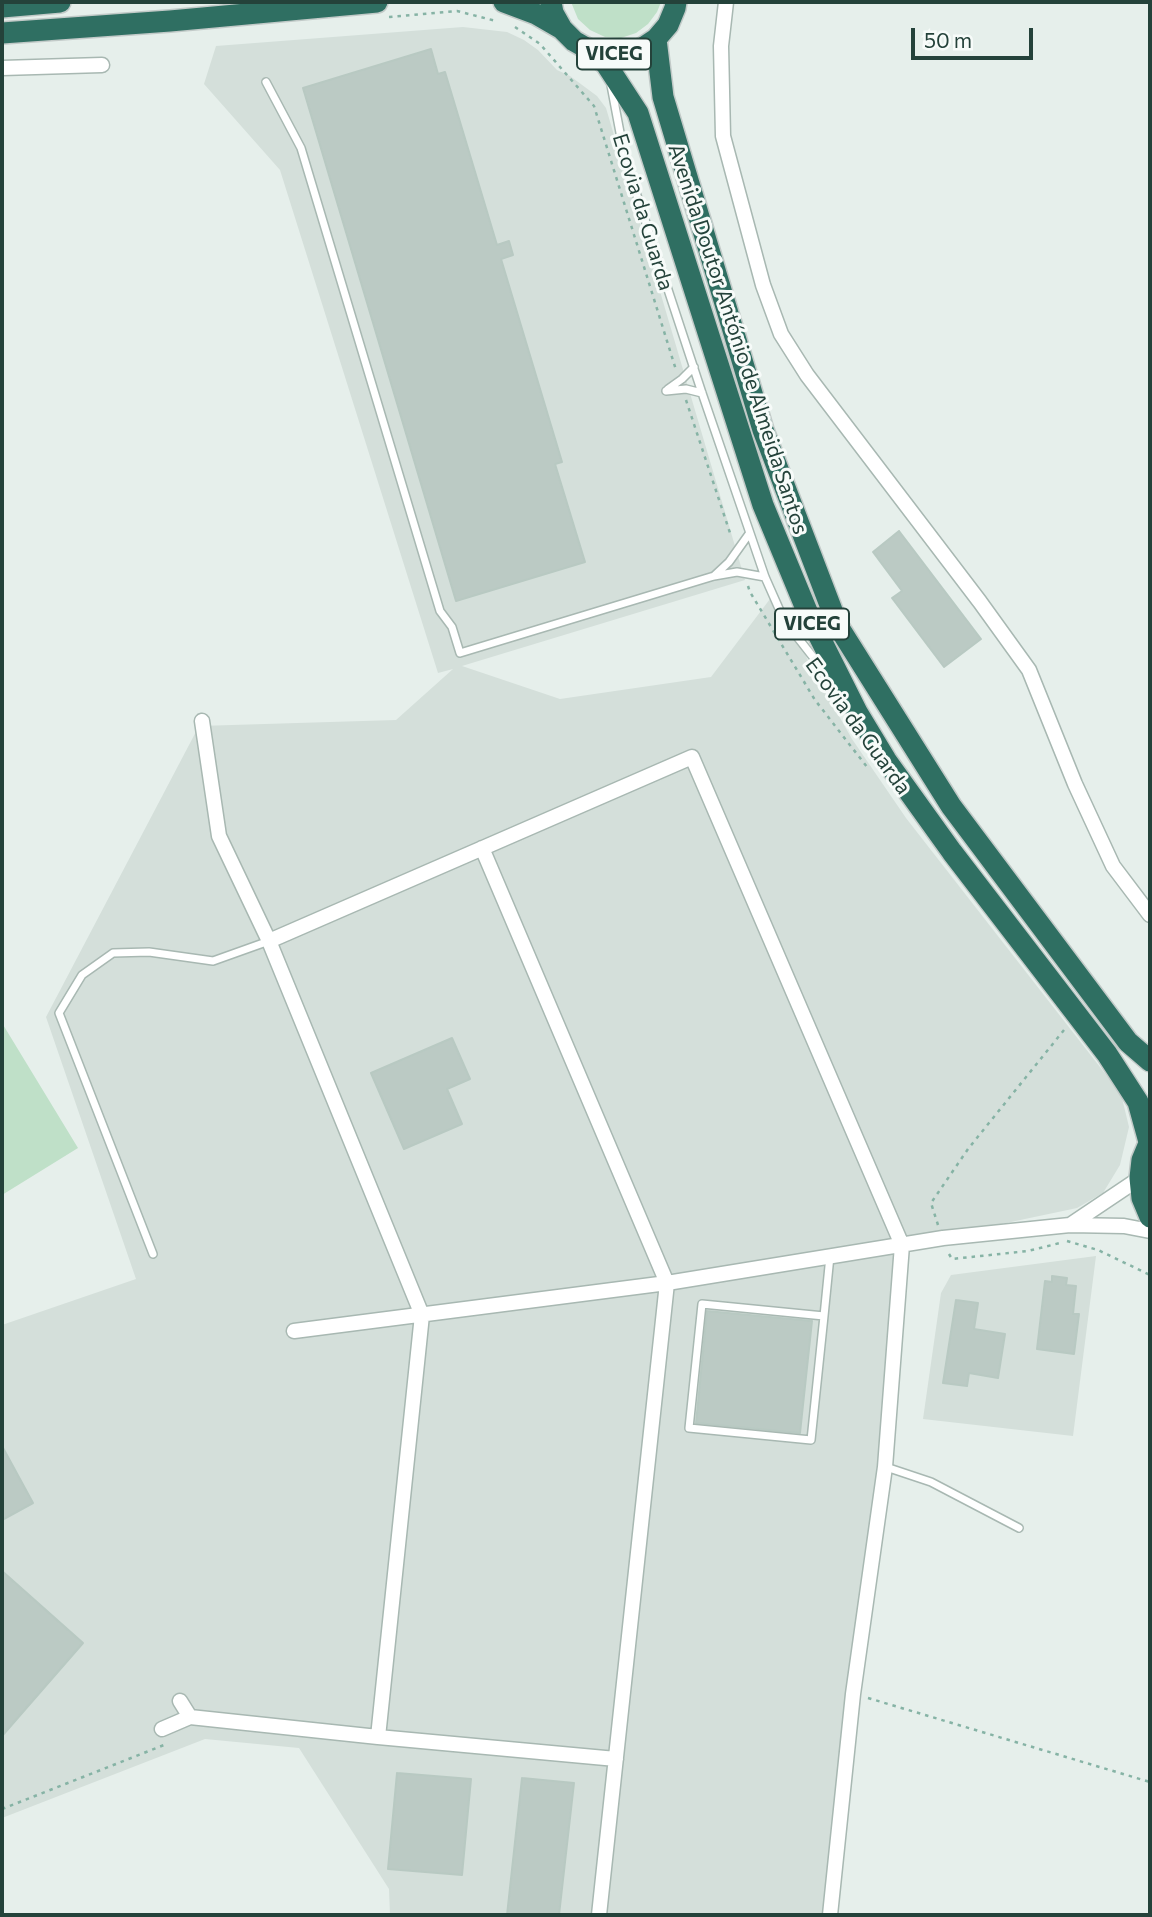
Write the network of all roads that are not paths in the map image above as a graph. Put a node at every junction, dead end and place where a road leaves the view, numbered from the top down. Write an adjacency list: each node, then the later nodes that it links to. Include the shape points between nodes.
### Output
1 (60, 2): 6 (highway)
2 (377, 2): 9 (highway)
3 (551, 2): 8 (highway, Avenida Doutor António de Almeida Santos / VICEG)
4 (676, 2): 10 (highway, VICEG, via 668,25)
5 (726, 2): 24 (street, via 721,46 723,136 781,334 807,376 1029,670 1113,866)
6 (2, 6)
7 (500, 11): 8 (highway, Avenida Doutor António de Almeida Santos / VICEG, via 536,14)
8 (562, 29): 11 (highway, Avenida Doutor António de Almeida Santos / VICEG)
9 (2, 33)
10 (656, 38): 11 (highway, VICEG, via 624,54); 26 (highway, Avenida Doutor António de Almeida Santos / VICEG, via 663,97 763,430 838,626 951,806 1128,1042)
11 (588, 50): 12 (highway, Avenida Doutor António de Almeida Santos / VICEG)
12 (606, 64): 16 (lane, via 625,159); 21 (highway, Avenida Doutor António de Almeida Santos / VICEG, via 638,113 763,505 808,616)
13 (102, 65): 14 (street)
14 (2, 68)
15 (266, 82): 19 (lane, via 301,148 440,611 452,627 460,653)
16 (694, 367): 17 (lane); 17 (lane, via 666,391)
17 (702, 393): 18 (lane)
18 (749, 534): 19 (lane); 20 (lane)
19 (713, 576): 20 (lane, via 737,572)
20 (765, 577): 21 (lane, via 784,620)
21 (857, 712): 27 (highway, Avenida Doutor António de Almeida Santos / VICEG, via 952,852 1107,1054 1138,1102)
22 (202, 721): 25 (street, via 219,836)
23 (482, 848): 25 (street); 32 (street, via 692,757); 35 (street)
24 (1150, 915)
25 (269, 941): 33 (lane, via 213,961 149,952 113,953 82,975 59,1013); 36 (street)
26 (1150, 1061)
27 (1150, 1142): 28 (highway)
28 (1140, 1178): 29 (highway); 30 (street)
29 (1150, 1217)
30 (1070, 1225): 31 (street); 32 (street)
31 (1150, 1231)
32 (902, 1245): 34 (street); 39 (street)
33 (153, 1254)
34 (830, 1256): 35 (street); 37 (lane)
35 (667, 1283): 36 (street); 45 (street)
36 (422, 1315): 38 (street); 44 (street)
37 (824, 1316): 37 (lane, via 811,1440 689,1428 702,1304)
38 (294, 1331)
39 (885, 1467): 40 (lane, via 931,1482); 47 (street, via 853,1694)
40 (1019, 1528)
41 (180, 1701): 42 (street)
42 (190, 1717): 43 (street); 44 (street)
43 (162, 1729)
44 (378, 1737): 45 (street)
45 (616, 1759): 46 (street)
46 (599, 1915)
47 (830, 1915)

